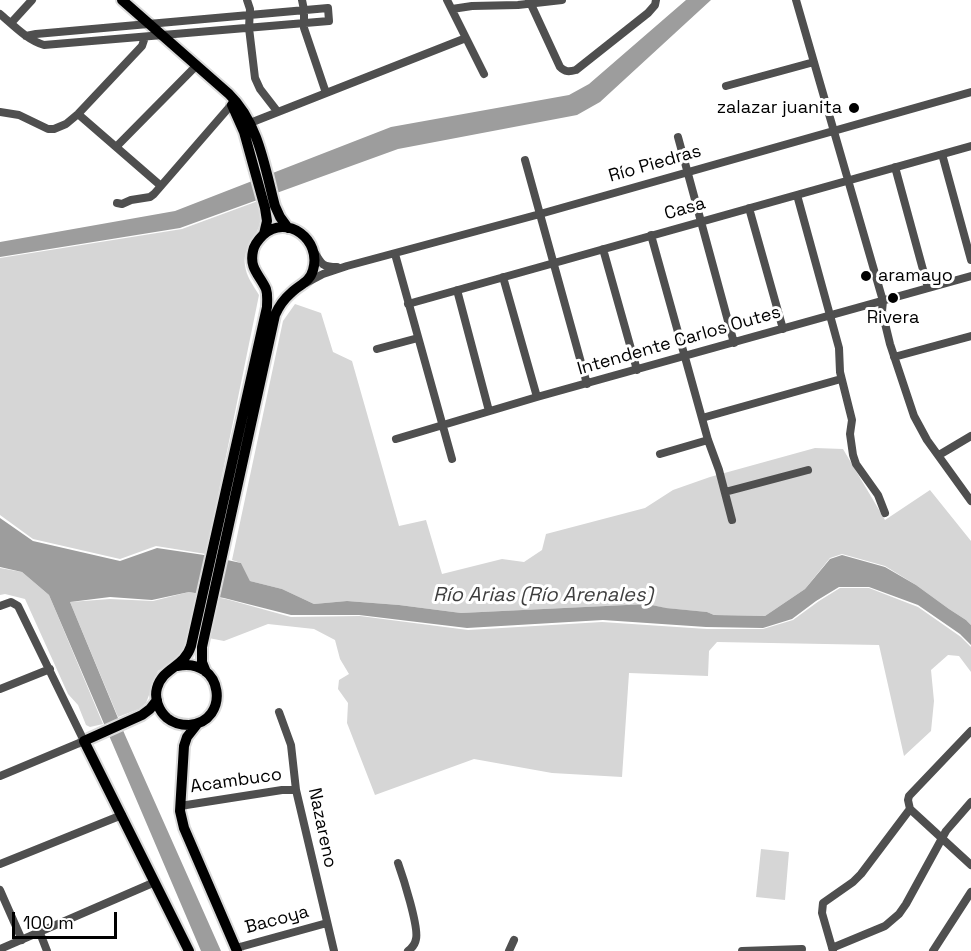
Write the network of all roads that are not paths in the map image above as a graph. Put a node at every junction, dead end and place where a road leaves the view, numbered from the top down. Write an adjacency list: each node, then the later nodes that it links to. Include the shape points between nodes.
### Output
1 (32, 0): 18 (street)
2 (122, 0): 19 (main road)
3 (247, 0): 16 (street)
4 (302, 0): 14 (street)
5 (447, 0): 13 (street)
6 (498, 0): 12 (street)
7 (562, 0): 9 (street)
8 (796, 0): 25 (street)
9 (530, 1): 10 (street, via 560,67 570,72 648,13); 12 (street)
10 (656, 1)
11 (471, 3): 12 (street); 13 (street)
12 (485, 6)
13 (452, 9): 24 (street)
14 (304, 10): 16 (street); 17 (street); 17 (street, via 328,8 329,21)
15 (0, 14): 18 (street)
16 (250, 14): 19 (street); 20 (street)
17 (303, 23): 20 (street); 31 (street)
18 (12, 24): 21 (street)
19 (150, 24): 21 (street); 22 (main road)
20 (249, 28): 22 (street); 33 (street, via 255,78)
21 (26, 36): 23 (street, via 44,45)
22 (162, 36): 23 (street); 26 (main road)
23 (145, 37): 35 (street, via 142,46)
24 (466, 38): 27 (street); 31 (street)
25 (814, 62): 29 (street); 37 (street)
26 (196, 66): 28 (main road); 40 (street)
27 (484, 74)
28 (218, 86): 32 (main road); 36 (main road, via 230,94)
29 (726, 86)
30 (971, 92): 37 (street, Río Piedras)
31 (326, 93): 33 (street)
32 (232, 104): 43 (main road); 47 (street)
33 (277, 111): 36 (street)
34 (0, 112): 35 (street, via 19,115 48,129 66,124)
35 (78, 114): 40 (street)
36 (250, 123): 43 (main road)
37 (833, 131): 45 (street, Río Piedras); 46 (street)
38 (678, 137): 45 (street)
39 (971, 146): 41 (street, Casa)
40 (116, 147): 47 (street)
41 (942, 154): 44 (street, Casa); 60 (street)
42 (525, 160): 52 (street)
43 (259, 167): 50 (main road)
44 (895, 167): 46 (street, Casa); 67 (street)
45 (687, 172): 52 (street, Río Piedras); 53 (street)
46 (848, 180): 48 (street, Casa); 70 (street)
47 (161, 186): 49 (street, via 150,197)
48 (797, 195): 51 (street, Casa); 72 (street)
49 (117, 203)
50 (270, 207): 54 (main road); 55 (main road)
51 (749, 208): 53 (street, Casa); 73 (street)
52 (540, 214): 59 (street, Río Piedras); 61 (street)
53 (701, 221): 56 (street, Casa); 76 (street)
54 (288, 228): 55 (main road, via 282,226); 58 (main road, via 304,235)
55 (264, 234): 66 (main road, via 255,244 252,260)
56 (651, 235): 57 (street, Casa); 78 (street)
57 (603, 249): 61 (street, Casa); 80 (street)
58 (313, 250): 62 (street, via 326,267); 65 (main road, via 314,268)
59 (394, 254): 62 (street, Río Piedras); 71 (street)
60 (971, 260)
61 (553, 262): 64 (street, Casa); 82 (street)
62 (347, 266): 65 (street, Río Piedras)
63 (971, 276): 67 (street, Intendente Carlos Outes)
64 (503, 277): 68 (street, Casa); 83 (street)
65 (304, 284): 69 (main road)
66 (265, 287): 69 (main road, via 277,292); 98 (main road, via 267,307)
67 (928, 288): 70 (street, Intendente Carlos Outes)
68 (457, 290): 71 (street, Casa); 84 (street)
69 (293, 291): 98 (main road, via 275,315)
70 (883, 301): 72 (street, Intendente Carlos Outes); 79 (street)
71 (408, 303): 75 (street)
72 (830, 316): 73 (street, Intendente Carlos Outes); 81 (street, via 840,353)
73 (783, 329): 76 (street, Intendente Carlos Outes)
74 (971, 336): 79 (street)
75 (418, 338): 77 (street); 86 (street)
76 (734, 343): 78 (street, Intendente Carlos Outes)
77 (377, 349)
78 (685, 357): 80 (street, Intendente Carlos Outes); 85 (street)
79 (894, 357): 91 (street, via 911,409)
80 (637, 370): 82 (street, Intendente Carlos Outes)
81 (841, 378): 85 (street); 96 (street, via 851,411 850,434 856,464 878,495)
82 (587, 384): 83 (street, Intendente Carlos Outes)
83 (537, 397): 84 (street, Intendente Carlos Outes)
84 (489, 411): 86 (street, Intendente Carlos Outes)
85 (702, 418): 89 (street)
86 (442, 425): 88 (street, Intendente Carlos Outes); 92 (street)
87 (971, 436): 91 (street)
88 (396, 439)
89 (708, 440): 90 (street); 94 (street)
90 (660, 454)
91 (939, 455): 95 (street)
92 (452, 459)
93 (808, 470): 94 (street)
94 (725, 492): 97 (street)
95 (971, 501)
96 (885, 513)
97 (732, 520)
98 (223, 531): 100 (main road)
99 (0, 606): 102 (street, via 11,602 18,606)
100 (197, 647): 101 (main road); 103 (main road)
101 (177, 666): 103 (main road, via 192,665); 105 (main road, via 160,680)
102 (50, 669): 104 (street); 111 (street)
103 (206, 672): 109 (main road, via 216,686 216,704)
104 (0, 690)
105 (157, 700): 107 (main road); 108 (main road)
106 (279, 712): 113 (street, Nazareno, via 291,746)
107 (137, 717): 108 (main road); 111 (main road)
108 (166, 717): 109 (main road, via 178,724)
109 (198, 723): 115 (main road, via 185,741)
110 (971, 731): 116 (street, via 909,796)
111 (84, 741): 112 (street); 117 (main road)
112 (0, 776)
113 (296, 790): 115 (street, Acambuco); 125 (street, Nazareno)
114 (971, 802): 118 (street)
115 (180, 806): 131 (main road, via 184,828)
116 (910, 809): 118 (street); 132 (street, via 858,878 822,906)
117 (122, 814): 120 (street); 122 (main road)
118 (942, 839): 121 (street); 132 (street, via 899,914 885,926)
119 (398, 863): 136 (street, via 416,931 416,940)
120 (0, 864)
121 (971, 865)
122 (155, 882): 126 (street); 134 (main road)
123 (0, 890): 127 (street)
124 (971, 892): 139 (street)
125 (327, 923): 131 (street, Bacoya); 135 (street, Nazareno)
126 (39, 933): 127 (street); 133 (street)
127 (22, 940): 129 (street)
128 (514, 940): 137 (street)
129 (0, 949)
130 (802, 949): 138 (street)
131 (237, 950)
132 (832, 950)
133 (47, 951)
134 (189, 951)
135 (334, 951)
136 (408, 951)
137 (509, 951)
138 (742, 951)
139 (933, 951)

